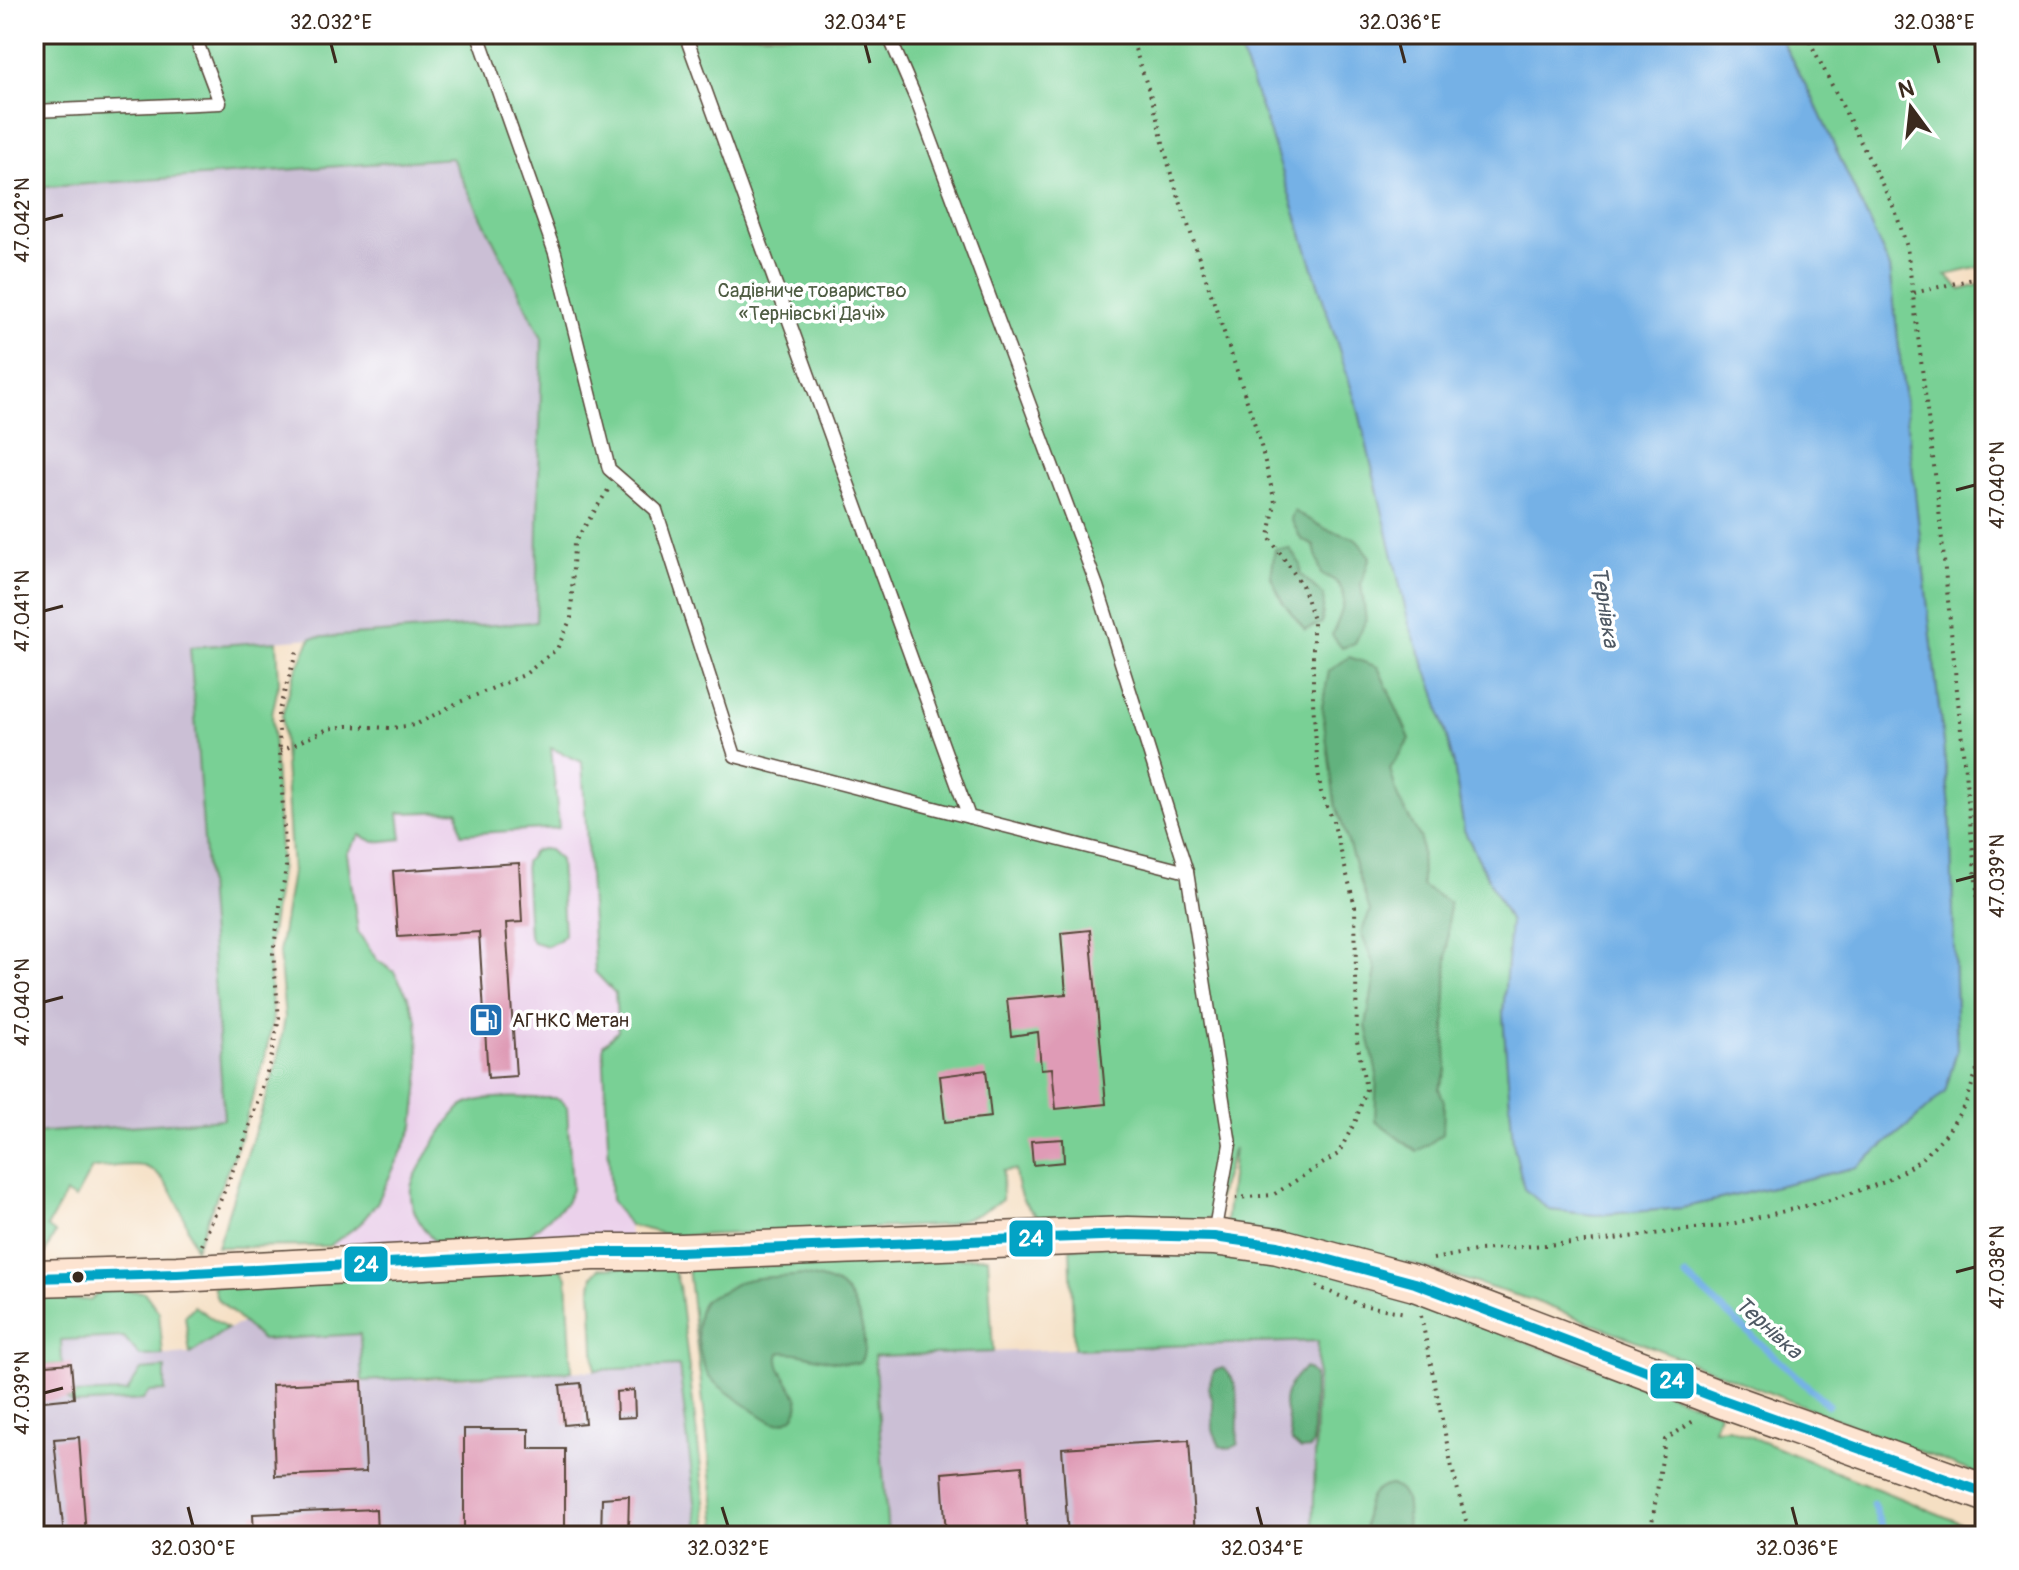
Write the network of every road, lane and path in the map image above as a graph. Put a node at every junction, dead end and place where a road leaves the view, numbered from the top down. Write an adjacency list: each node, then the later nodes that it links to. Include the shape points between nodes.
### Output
1 (194, 34): 7 (lane, via 220,103)
2 (478, 34): 10 (lane, via 555,253 609,469)
3 (685, 34): 13 (lane)
4 (888, 34): 14 (lane, via 1097,586)
5 (1130, 34): 15 (path, via 1258,434 1275,502 1269,537 1302,585 1313,620 1321,792 1355,906 1357,1041 1366,1089 1356,1120 1338,1154 1273,1195)
6 (1806, 34): 9 (path, via 1895,210)
7 (34, 111)
8 (1985, 276): 9 (path)
9 (1914, 293): 20 (path, via 1979,911 1983,1052 1966,1103 1947,1133 1919,1161 1885,1182 1727,1225 1480,1250)
10 (617, 476): 12 (path, via 574,543 571,618 557,649 524,675 415,725 328,729); 13 (lane, via 656,510 735,756)
11 (298, 647): 12 (path, via 278,713)
12 (280, 751): 17 (path, via 286,867 273,953 279,1018 242,1148)
13 (969, 817): 14 (lane)
14 (1187, 872): 15 (lane, via 1230,1144)
15 (1221, 1199): 16 (lane)
16 (1214, 1237): 17 (street, via 1128,1235 579,1252); 20 (street, via 1278,1246)
17 (191, 1273): 18 (street)
18 (34, 1278)
19 (1312, 1283): 20 (path, via 1361,1305)
20 (1418, 1287): 21 (street); 23 (path)
21 (1720, 1399): 22 (street); 24 (path, via 1665,1440)
22 (1985, 1493)
23 (1470, 1536)
24 (1650, 1536)

